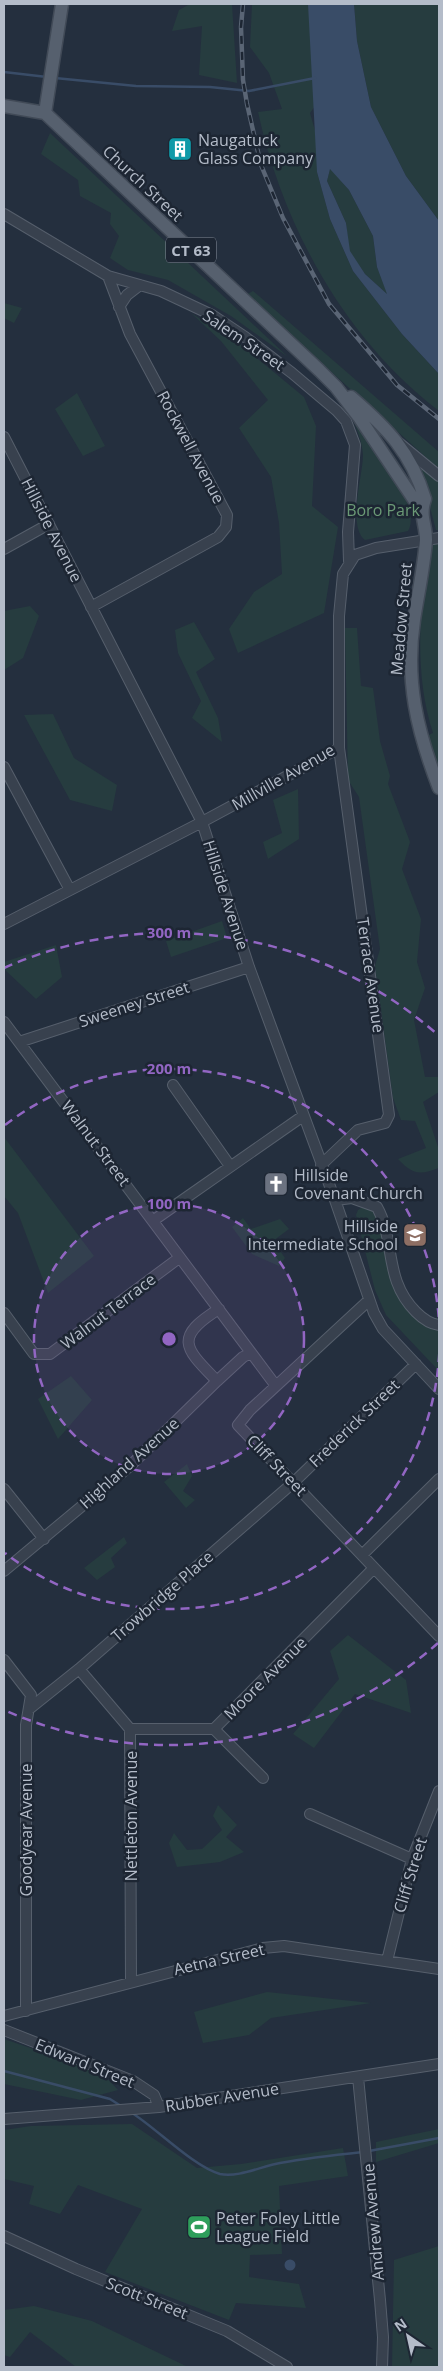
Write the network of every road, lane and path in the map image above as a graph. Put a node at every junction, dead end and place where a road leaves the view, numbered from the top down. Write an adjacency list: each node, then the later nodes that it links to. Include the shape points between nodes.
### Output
1 (62, 4): 3 (main road)
2 (4, 106): 3 (main road)
3 (45, 113): 8 (main road, Church Street / CT 63)
4 (4, 214): 5 (street, Salem Street)
5 (108, 276): 6 (street, Salem Street); 7 (street, Rockwell Avenue)
6 (140, 285): 7 (street); 17 (street, Salem Street, via 176,297 245,337 292,372 346,422 355,453 348,532)
7 (119, 307): 18 (street, Rockwell Avenue, via 130,334 227,515 226,527 218,537)
8 (336, 387): 10 (main road, Church Street, via 352,397); 12 (main road, Church Street / CT 63)
9 (4, 437): 13 (street, Hillside Avenue)
10 (399, 442): 11 (street); 12 (main road, Church Street, via 409,457 425,499)
11 (439, 476)
12 (421, 510): 15 (main road, Church Street / CT 63)
13 (49, 524): 16 (street); 18 (street, Hillside Avenue)
14 (439, 538): 15 (street)
15 (426, 539): 17 (street, via 363,552); 21 (main road, Meadow Street / CT 63, via 414,621 411,682 418,723)
16 (4, 550)
17 (349, 561): 19 (street, Millville Avenue, via 342,583 337,638)
18 (91, 607): 22 (street, Hillside Avenue)
19 (339, 748): 22 (street, Millville Avenue); 30 (street, Terrace Avenue, via 389,1115 385,1123 358,1130)
20 (4, 767): 23 (street)
21 (439, 788)
22 (202, 822): 23 (street, Millville Avenue); 25 (street, Hillside Avenue)
23 (70, 890): 24 (street, Millville Avenue)
24 (4, 924)
25 (249, 967): 27 (street, Sweeney Street); 29 (street, Hillside Avenue)
26 (4, 1022): 27 (street, Walnut Street)
27 (19, 1042): 33 (street, Walnut Street)
28 (173, 1085): 31 (street)
29 (303, 1116): 30 (street, Hillside Avenue); 31 (street)
30 (321, 1165): 32 (street, Hillside Avenue)
31 (230, 1166): 33 (street)
32 (335, 1200): 35 (street, Hillside Avenue); 38 (street, via 352,1198 377,1208 383,1220 391,1265 399,1287 418,1315)
33 (154, 1220): 34 (street, Walnut Street)
34 (180, 1258): 36 (street, Walnut Street); 37 (street, Walnut Terrace, via 50,1354 34,1354)
35 (368, 1301): 40 (street, Hillside Avenue, via 383,1329); 42 (street, Cliff Street)
36 (219, 1309): 39 (street, Walnut Street); 41 (street, via 194,1330 188,1345 190,1354)
37 (4, 1314)
38 (439, 1325)
39 (251, 1353): 41 (street, Highland Avenue); 42 (street, Walnut Street)
40 (416, 1364): 43 (street, Hillside Avenue); 45 (street, Frederick Street)
41 (217, 1381): 47 (street, Highland Avenue, via 130,1466)
42 (276, 1386): 45 (street, Cliff Street, via 238,1426)
43 (439, 1389)
44 (439, 1479): 48 (street)
45 (294, 1482): 48 (street, Cliff Street); 53 (street, Trowbridge Place)
46 (4, 1489): 47 (street)
47 (44, 1540): 50 (street, Highland Avenue)
48 (363, 1554): 49 (street, Cliff Street)
49 (374, 1568): 51 (street, Cliff Street); 55 (street, Moore Avenue)
50 (4, 1571)
51 (439, 1636)
52 (4, 1660): 54 (street, Goodyear Avenue, via 31,1696)
53 (79, 1669): 54 (street, Trowbridge Place); 56 (street, Nettleton Avenue)
54 (29, 1709): 64 (street, Goodyear Avenue, via 26,1725)
55 (214, 1728): 56 (street, Moore Avenue); 57 (street)
56 (130, 1729): 63 (street, Nettleton Avenue)
57 (263, 1778)
58 (439, 1791): 60 (street, Cliff Street)
59 (310, 1814): 60 (street)
60 (412, 1860): 61 (street, Cliff Street)
61 (387, 1961): 62 (street, Aetna Street); 63 (street, Aetna Street, via 284,1946 263,1948)
62 (439, 1969)
63 (131, 1982): 64 (street, Aetna Street)
64 (26, 2011): 65 (street, Aetna Street)
65 (4, 2016)
66 (4, 2030): 69 (street, Edward Street, via 133,2081 154,2095)
67 (439, 2064): 68 (street, Rubber Avenue)
68 (358, 2077): 69 (street, Rubber Avenue); 73 (street, Andrew Avenue, via 382,2328)
69 (159, 2107): 70 (street, Rubber Avenue)
70 (4, 2119)
71 (4, 2236): 72 (street, Scott Street, via 227,2331)
72 (287, 2367)
73 (382, 2367)

